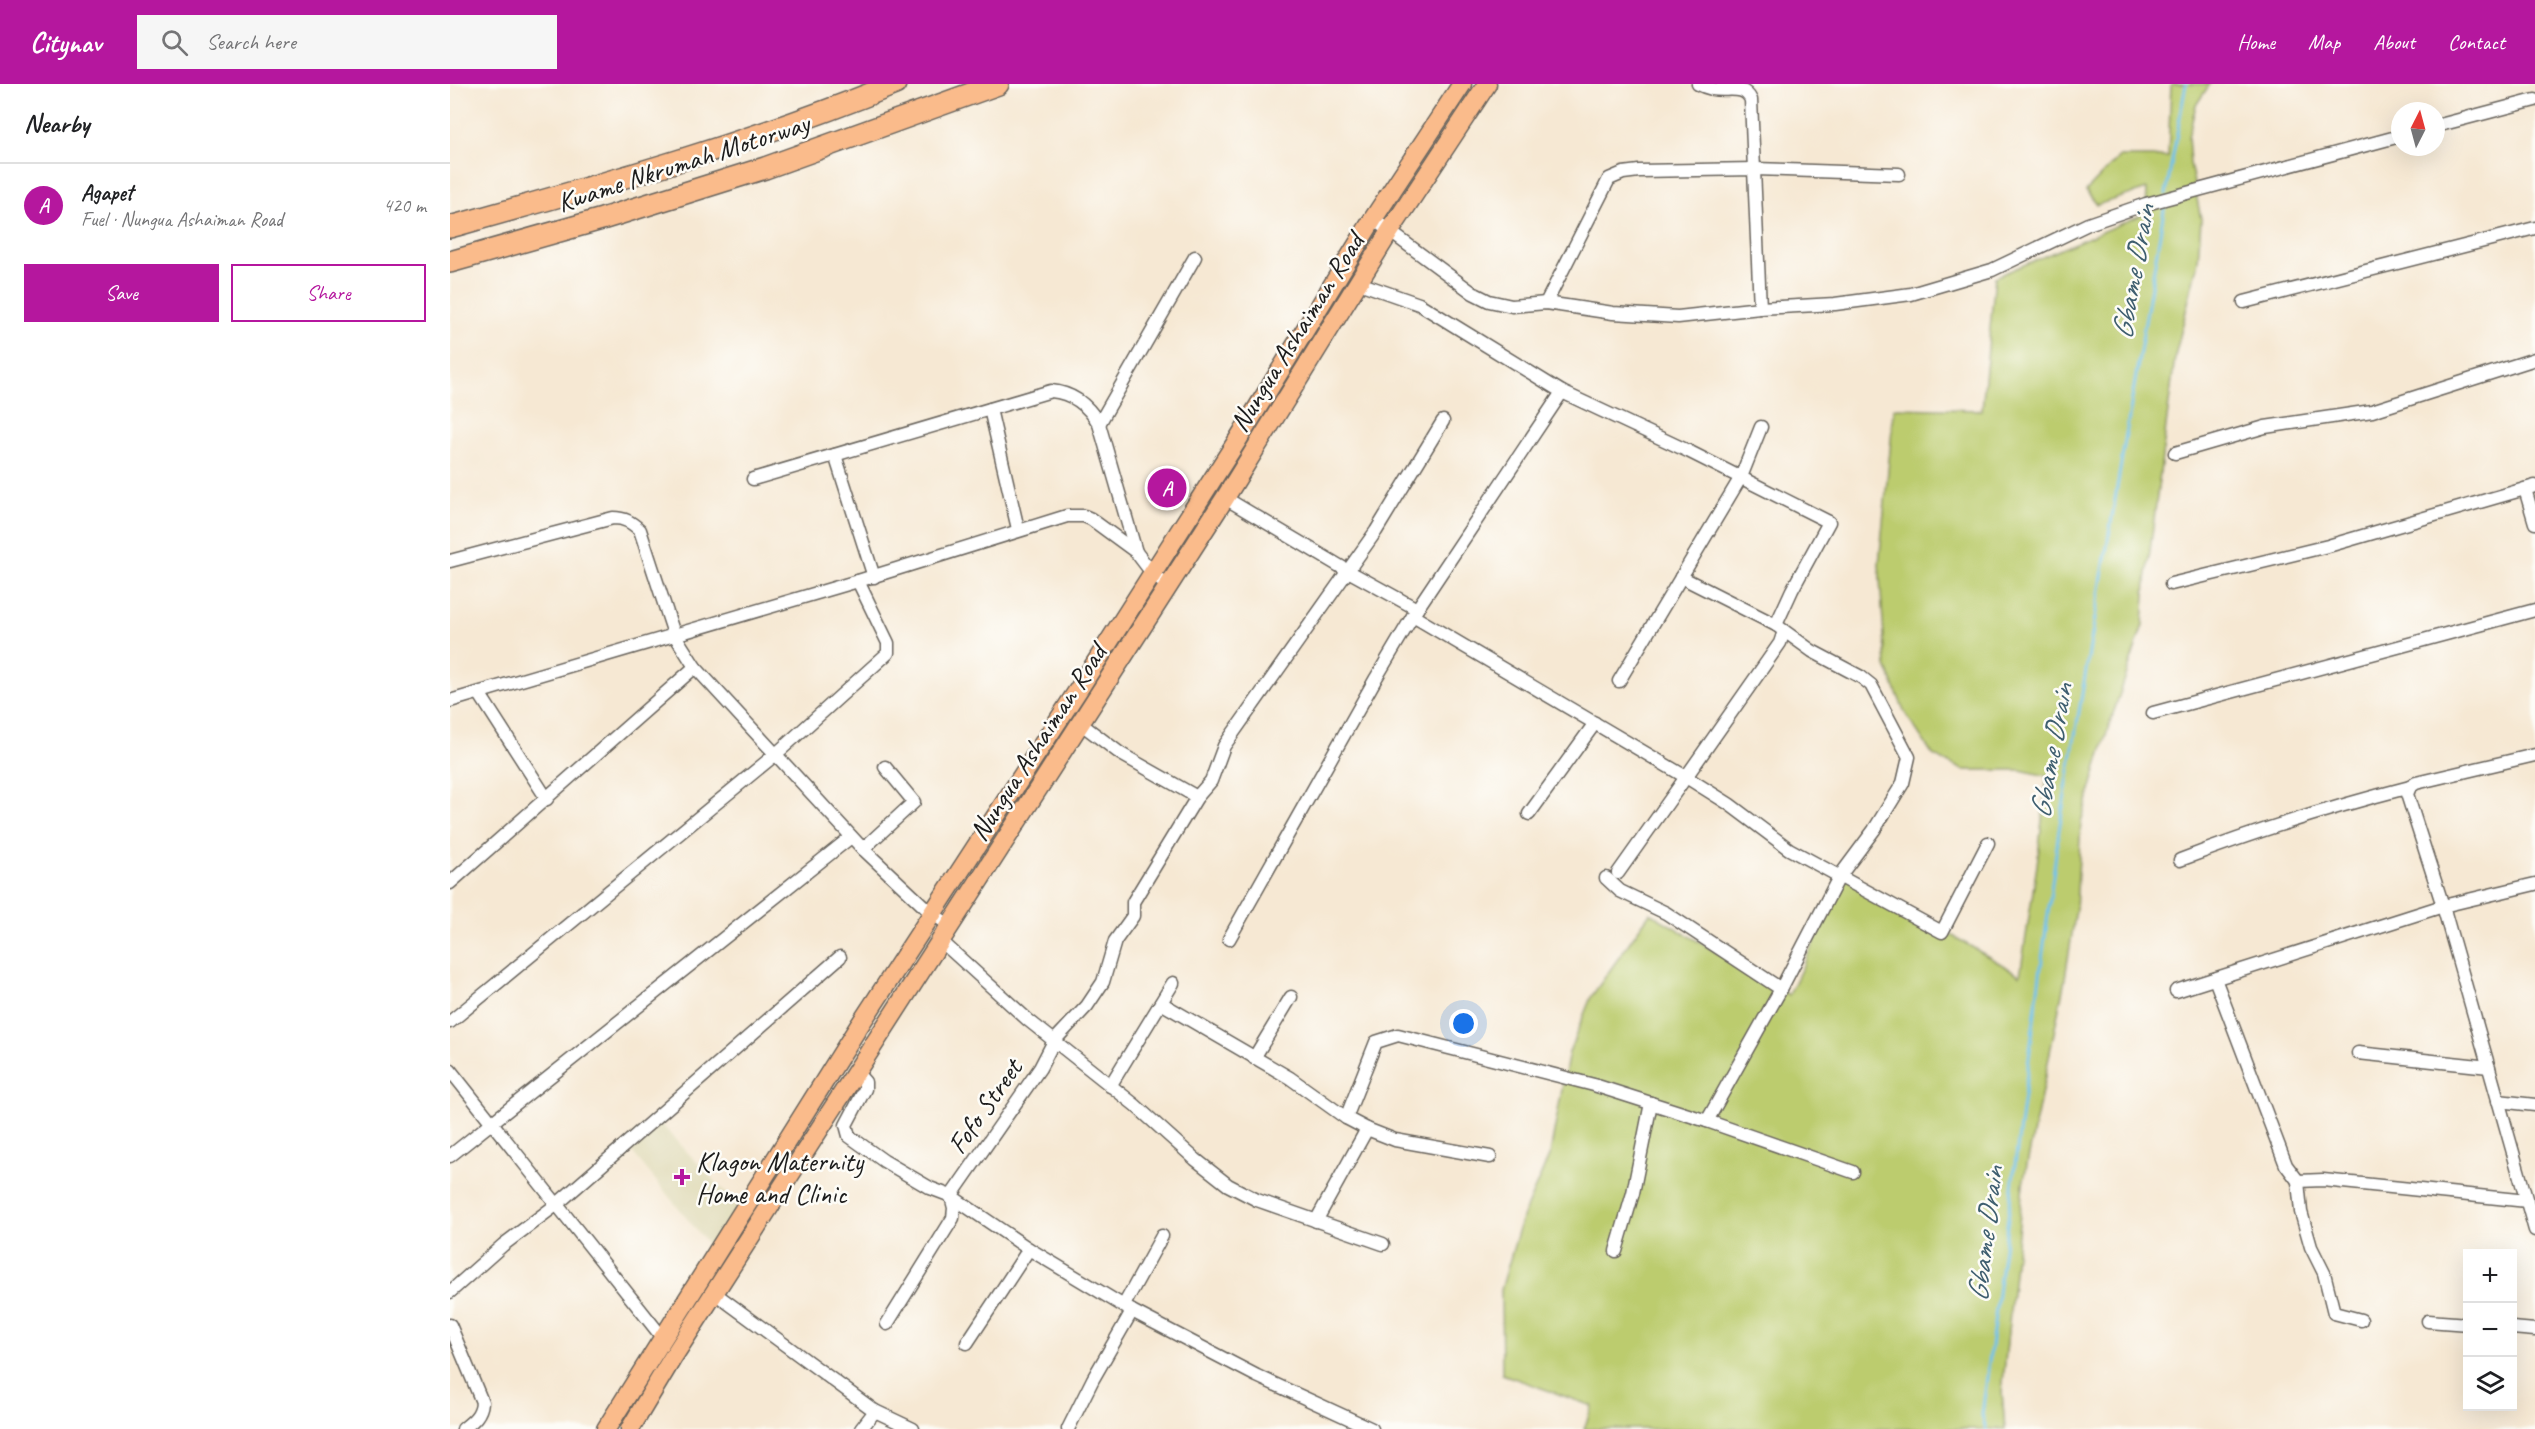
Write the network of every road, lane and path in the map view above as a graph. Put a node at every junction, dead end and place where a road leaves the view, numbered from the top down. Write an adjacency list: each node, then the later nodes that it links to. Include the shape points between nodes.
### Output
1 (895, 84): 12 (highway, Kwame Nkrumah Motorway, via 773,130)
2 (998, 84): 16 (highway, Kwame Nkrumah Motorway, via 765,168)
3 (1462, 84): 11 (main road, Nungua Ashaiman Road)
4 (1487, 84): 14 (main road, Nungua Ashaiman Road)
5 (1698, 84): 9 (street, via 1713,89 1742,88 1748,92)
6 (2535, 100): 7 (street)
7 (2445, 124)
8 (2391, 138): 20 (street, via 2146,204 2088,224 1992,270 1911,294)
9 (1755, 169): 10 (street); 19 (street, via 1639,171 1609,179); 20 (street)
10 (1899, 174)
11 (1373, 219): 14 (street); 38 (main road, Nungua Ashaiman Road)
12 (450, 227)
13 (2535, 228): 18 (street)
14 (1390, 231): 17 (main road, Nungua Ashaiman Road); 19 (street, via 1489,301 1512,306)
15 (1195, 257): 25 (street)
16 (450, 262)
17 (1359, 283): 22 (street, via 1419,304); 32 (main road, Nungua Ashaiman Road)
18 (2244, 302)
19 (1546, 303): 20 (street, via 1678,317)
20 (1760, 309)
21 (2535, 359): 27 (street, via 2372,411 2265,427)
22 (1562, 392): 29 (street); 45 (street)
23 (990, 409): 25 (street, via 1051,391 1064,392 1090,409); 28 (street); 34 (street)
24 (1443, 421): 37 (street, Fofo Street)
25 (1099, 424): 35 (street)
26 (1761, 427): 29 (street)
27 (2175, 453)
28 (835, 455): 30 (street); 39 (street)
29 (1741, 477): 40 (street); 46 (street, via 1829,522 1792,590)
30 (753, 479)
31 (2530, 487): 33 (street); 42 (street, via 2328,546)
32 (1225, 498): 37 (street); 43 (main road, Nungua Ashaiman Road)
33 (2535, 523)
34 (1018, 529): 35 (street, via 1067,516 1084,516); 39 (street)
35 (1136, 552): 38 (street)
36 (450, 561): 47 (street, via 623,518 640,530)
37 (1348, 572): 45 (street); 60 (street, Fofo Street, via 1224,746 1215,774)
38 (1152, 573): 43 (street); 71 (main road, Nungua Ashaiman Road)
39 (873, 577): 41 (street)
40 (1681, 577): 46 (street); 49 (street)
41 (858, 581): 47 (street); 55 (street, via 888,643 888,653)
42 (2171, 584)
43 (1168, 587): 53 (main road, Nungua Ashaiman Road)
44 (2535, 610): 52 (street)
45 (1415, 613): 54 (street); 73 (street)
46 (1780, 628): 58 (street, via 1780,644); 67 (street, via 1871,685 1909,757 1904,783)
47 (674, 634): 48 (street); 50 (street)
48 (695, 667): 55 (street); 61 (street)
49 (1619, 681)
50 (479, 693): 51 (street); 61 (street)
51 (450, 701)
52 (2153, 713)
53 (1080, 723): 60 (street, via 1121,754); 72 (main road, Nungua Ashaiman Road)
54 (1595, 723): 58 (street); 62 (street)
55 (776, 754): 63 (street); 82 (street)
56 (2535, 755): 59 (street)
57 (885, 767): 65 (street, via 914,802)
58 (1686, 777): 67 (street, via 1789,849); 78 (street, via 1612,876 1620,891 1666,913)
59 (2410, 787): 66 (street, via 2252,832); 70 (street, via 2408,794)
60 (1197, 797): 83 (street, Fofo Street, via 1133,902 1133,916 1115,941 1103,982 1087,1006)
61 (546, 799): 68 (street)
62 (1529, 814)
63 (851, 837): 65 (street); 95 (street)
64 (1988, 843): 67 (street, via 1942,932)
65 (863, 849): 71 (street)
66 (2180, 860)
67 (1839, 878): 78 (street)
68 (450, 883)
69 (2535, 884): 70 (street)
70 (2442, 906): 76 (street); 86 (street)
71 (931, 913): 72 (street); 120 (main road, Nungua Ashaiman Road)
72 (951, 926): 74 (main road, Nungua Ashaiman Road)
73 (1229, 939)
74 (941, 941): 83 (street); 88 (main road, Nungua Ashaiman Road)
75 (840, 957): 103 (street)
76 (2215, 979): 79 (street); 100 (street, via 2286,1165)
77 (1173, 983): 81 (street)
78 (1781, 989): 94 (street)
79 (2176, 991)
80 (1291, 997): 85 (street)
81 (1161, 1003): 85 (street); 89 (street)
82 (450, 1022)
83 (1054, 1041): 89 (street); 101 (street, Fofo Street, via 1040,1068)
84 (2358, 1053): 86 (street)
85 (1254, 1058): 93 (street)
86 (2489, 1067): 90 (street)
87 (450, 1070): 95 (street)
88 (857, 1073): 101 (street, via 865,1082 865,1089 846,1125 849,1136 920,1183); 110 (main road, Nungua Ashaiman Road)
89 (1110, 1086): 104 (street, via 1228,1185)
90 (2498, 1101): 92 (street); 102 (street)
91 (1651, 1103): 93 (street, via 1398,1035 1376,1042); 94 (street); 109 (street, via 1633,1193)
92 (2535, 1105)
93 (1346, 1118): 96 (street)
94 (1707, 1121): 99 (street)
95 (491, 1122): 97 (street); 103 (street)
96 (1367, 1129): 98 (street, via 1395,1140); 104 (street)
97 (450, 1156)
98 (1490, 1157)
99 (1853, 1172)
100 (2298, 1181): 102 (street, via 2323,1180); 113 (street, via 2301,1212 2334,1313)
101 (951, 1196): 108 (street); 115 (street, via 953,1218)
102 (2527, 1201): 105 (street)
103 (556, 1205): 111 (street); 120 (street)
104 (1316, 1221): 107 (street)
105 (2535, 1230)
106 (1162, 1236): 112 (street)
107 (1383, 1244)
108 (1029, 1248): 112 (street); 121 (street)
109 (1616, 1251)
110 (717, 1291): 122 (street); 126 (main road, Nungua Ashaiman Road)
111 (450, 1292)
112 (1128, 1308): 123 (street, via 1257,1376); 129 (street)
113 (2361, 1320)
114 (2428, 1321): 116 (street)
115 (887, 1324)
116 (2463, 1324)
117 (450, 1325): 124 (street, via 482,1402 476,1418)
118 (2517, 1328): 119 (street)
119 (2535, 1330)
120 (663, 1337): 125 (main road, Nungua Ashaiman Road)
121 (967, 1343)
122 (875, 1411): 127 (street); 128 (street)
123 (1369, 1428)
124 (463, 1429)
125 (606, 1429)
126 (630, 1429)
127 (861, 1429)
128 (913, 1429)
129 (1068, 1429)

